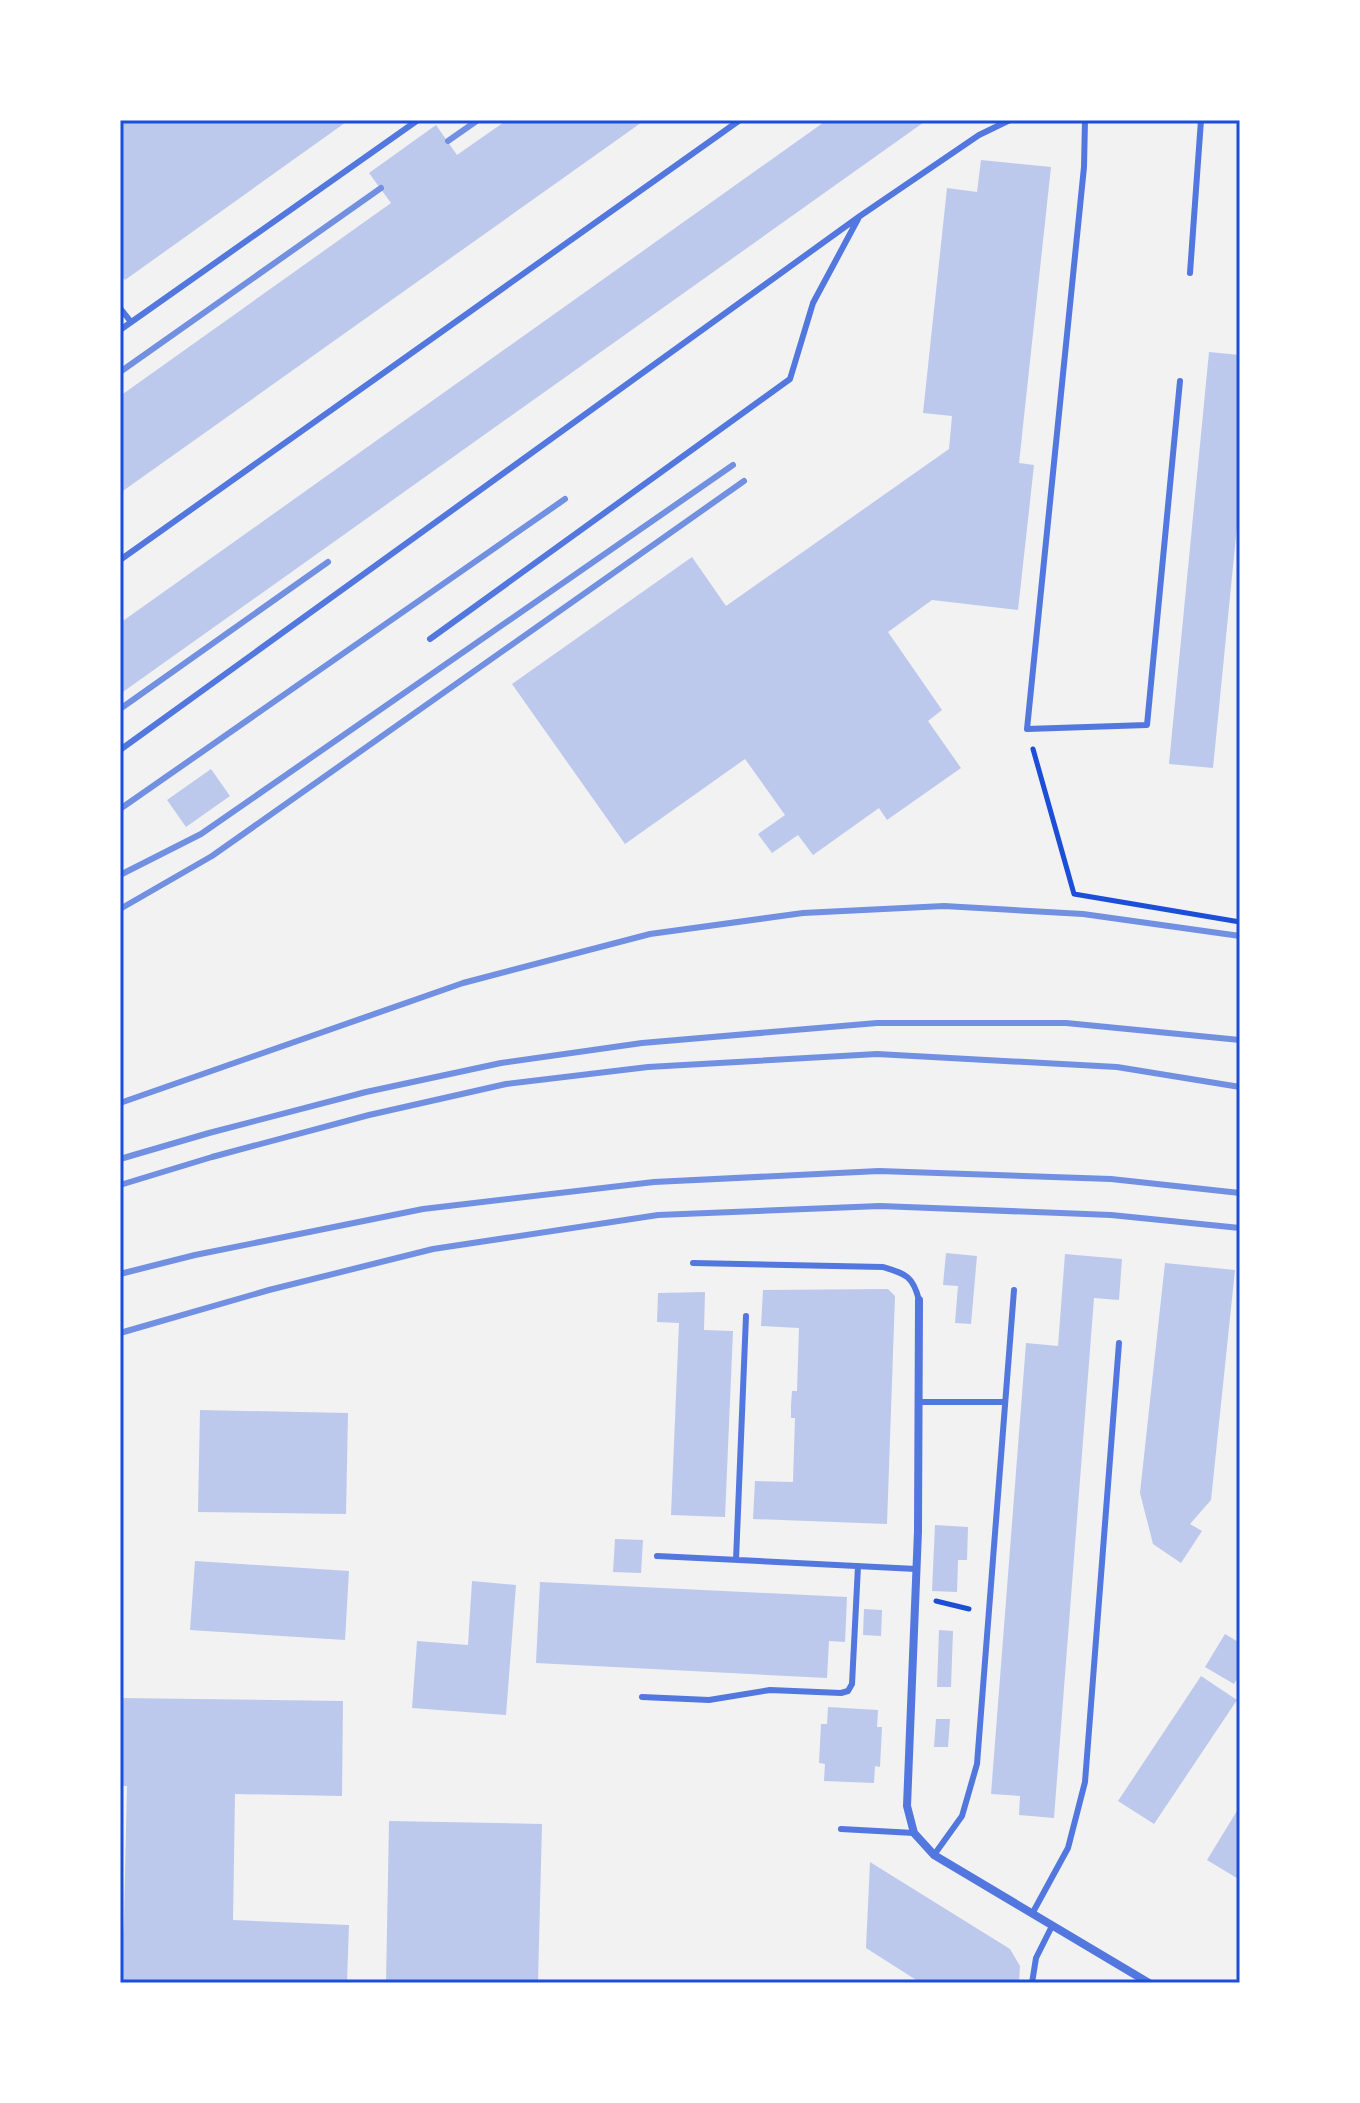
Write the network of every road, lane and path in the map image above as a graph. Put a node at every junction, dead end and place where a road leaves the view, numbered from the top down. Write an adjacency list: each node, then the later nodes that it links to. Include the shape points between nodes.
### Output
1 (418, 120): 9 (lane)
2 (740, 120): 12 (lane)
3 (1010, 120): 6 (lane, via 979,135)
4 (1085, 120): 14 (lane)
5 (1201, 120): 7 (lane)
6 (860, 216): 13 (lane, via 813,303 790,379); 15 (lane)
7 (1190, 273)
8 (120, 308): 9 (lane)
9 (131, 322): 10 (lane)
10 (120, 330)
11 (1180, 381): 14 (lane, via 1147,725)
12 (120, 560)
13 (430, 639)
14 (1027, 729): 16 (path, via 1074,894)
15 (120, 750)
16 (1240, 922)
17 (693, 1263): 19 (lane, via 883,1267 902,1272 914,1283)
18 (1014, 1290): 23 (lane)
19 (919, 1300): 22 (street)
20 (746, 1316): 25 (lane)
21 (1119, 1343): 34 (lane, via 1085,1782 1068,1848)
22 (919, 1402): 23 (lane); 27 (street)
23 (1005, 1402): 29 (lane)
24 (657, 1556): 25 (lane)
25 (736, 1560): 26 (lane)
26 (858, 1566): 27 (lane); 30 (lane, via 848,1691 770,1690 709,1700)
27 (916, 1569): 28 (street)
28 (915, 1596): 29 (path); 32 (street, via 907,1806)
29 (989, 1614): 33 (lane, via 977,1764 962,1816)
30 (642, 1697)
31 (841, 1829): 32 (lane)
32 (914, 1833): 33 (street)
33 (934, 1855): 34 (street)
34 (1032, 1914): 35 (street)
35 (1052, 1926): 36 (lane, via 1036,1958); 37 (street)
36 (1032, 1983)
37 (1149, 1983)

